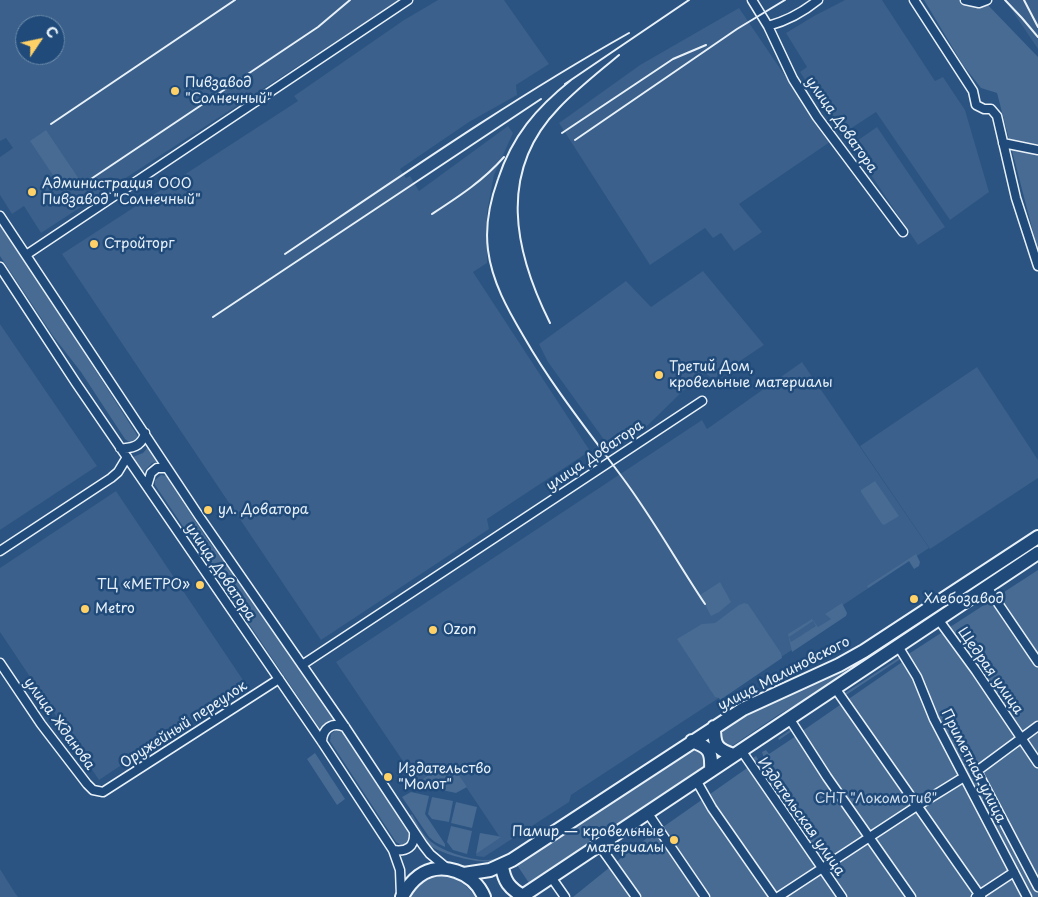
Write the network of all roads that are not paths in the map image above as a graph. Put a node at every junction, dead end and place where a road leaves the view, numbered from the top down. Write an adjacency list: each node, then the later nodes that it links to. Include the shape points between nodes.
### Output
1 (408, 0): 12 (street)
2 (752, 0): 7 (street, улица Доватора)
3 (818, 0): 7 (street, via 795,17)
4 (914, 0): 8 (street, via 973,91 976,105 991,109 997,116)
5 (965, 0): 6 (street, via 979,3)
6 (987, 0)
7 (768, 26): 11 (street, улица Доватора, via 793,79 817,117)
8 (1003, 143): 9 (street); 13 (street, via 1016,198)
9 (1038, 150)
10 (0, 216): 12 (street, улица Доватора)
11 (903, 232)
12 (26, 255): 18 (street, улица Доватора)
13 (1038, 266)
14 (0, 267): 16 (street, улица Доватора)
15 (0, 282): 16 (street)
16 (12, 284): 19 (street, улица Доватора)
17 (702, 400): 31 (street, улица Доватора)
18 (145, 434): 19 (street, via 139,445); 21 (street, улица Доватора)
19 (120, 448): 20 (street, улица Доватора)
20 (127, 457): 22 (street, улица Доватора); 24 (street, via 110,478)
21 (167, 468): 22 (street, via 157,468 151,473); 31 (street, улица Доватора)
22 (147, 486): 33 (street, улица Доватора)
23 (1038, 537): 38 (highway, улица Малиновского, via 864,651 756,702)
24 (0, 551)
25 (1036, 558): 26 (highway)
26 (987, 587): 27 (highway); 30 (street)
27 (938, 619): 28 (highway); 39 (street, Щедрая улица)
28 (898, 646): 34 (highway); 45 (street, Приметная улица, via 917,677)
29 (0, 662): 32 (street, улица Жданова)
30 (1038, 662)
31 (302, 665): 37 (street, улица Доватора)
32 (4, 676): 47 (street, улица Жданова, via 87,784 93,790)
33 (279, 679): 41 (street, улица Доватора); 47 (street, Оружейный переулок)
34 (835, 688): 35 (highway); 48 (street)
35 (789, 718): 42 (highway); 51 (street)
36 (1038, 726): 39 (street)
37 (344, 727): 41 (street, via 337,724 330,727); 50 (street, улица Доватора)
38 (714, 727): 40 (highway, улица Малиновского); 42 (highway, via 716,745 722,751)
39 (1022, 739): 43 (street, Щедрая улица); 60 (street, via 977,771)
40 (692, 741): 44 (highway, via 709,751); 54 (highway, улица Малиновского)
41 (322, 742): 53 (street, улица Доватора)
42 (737, 753): 44 (highway); 55 (street, Издательская улица)
43 (1038, 763)
44 (711, 770): 46 (highway)
45 (964, 777): 48 (street); 57 (street, Приметная улица)
46 (696, 780): 49 (highway); 68 (street, via 712,808)
47 (103, 792)
48 (917, 806): 51 (street); 62 (street)
49 (647, 812): 52 (highway); 67 (street)
50 (414, 832): 53 (street, via 410,848); 56 (street, улица Доватора, via 430,854)
51 (870, 838): 55 (street); 70 (street)
52 (600, 844): 59 (highway); 66 (street)
53 (393, 850): 63 (street, улица Доватора, via 400,870)
54 (502, 866): 58 (highway, улица Малиновского); 61 (highway, via 506,883)
55 (822, 868): 68 (street); 69 (street, Издательская улица)
56 (448, 869): 58 (highway); 63 (highway, via 436,869 419,876)
57 (1014, 872): 62 (street); 71 (street, Приметная улица)
58 (464, 874): 64 (highway)
59 (551, 877): 61 (highway); 65 (street)
60 (1038, 888)
61 (522, 896)
62 (979, 896)
63 (401, 897)
64 (484, 897)
65 (565, 897)
66 (636, 897)
67 (706, 897)
68 (776, 897)
69 (842, 897)
70 (911, 897)
71 (1028, 897)

